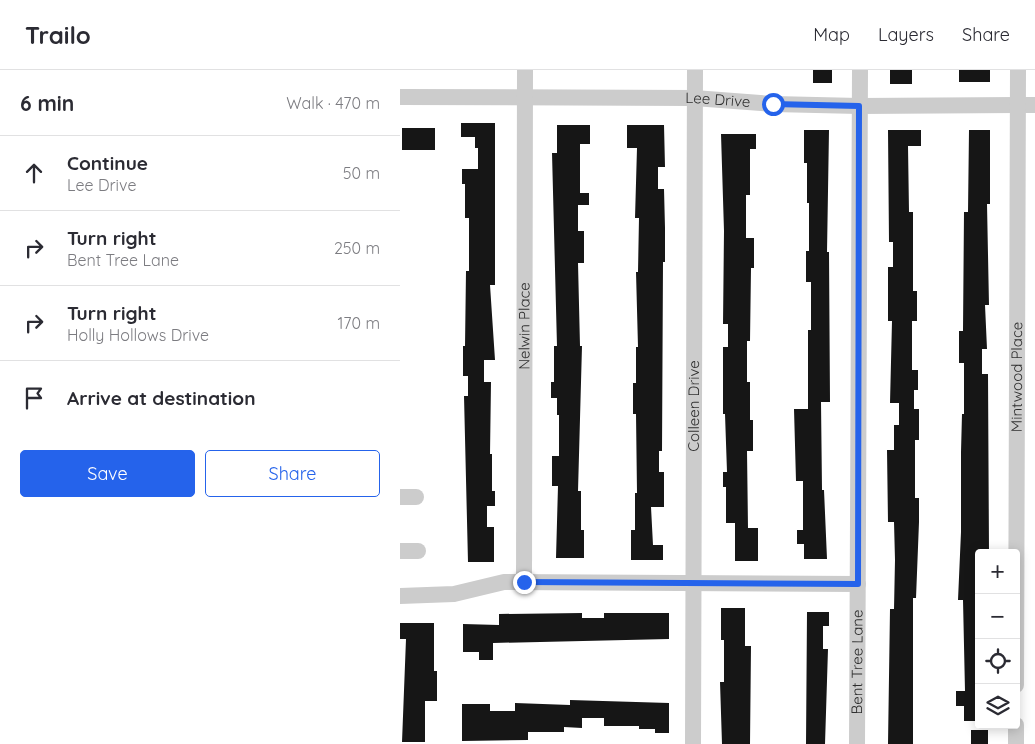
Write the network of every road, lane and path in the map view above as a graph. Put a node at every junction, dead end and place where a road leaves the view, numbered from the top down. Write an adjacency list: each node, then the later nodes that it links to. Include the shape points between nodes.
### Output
1 (525, 70): 6 (street, Nelwin Place)
2 (695, 70): 7 (street, Colleen Drive)
3 (860, 70): 9 (street, Bent Tree Lane)
4 (1018, 70): 8 (street, Mintwood Place)
5 (400, 97): 6 (street, Lee Drive)
6 (525, 98): 7 (street, Lee Drive); 12 (street, Nelwin Place)
7 (694, 98): 9 (street, Lee Drive); 13 (street, Colleen Drive)
8 (1027, 105): 9 (street, Lee Drive); 16 (street, Mintwood Place)
9 (859, 106): 14 (street, Bent Tree Lane)
10 (418, 550): 11 (street)
11 (400, 551)
12 (524, 582): 13 (street); 15 (street, via 484,585 454,594)
13 (695, 584): 14 (street); 18 (street, Colleen Drive)
14 (858, 584): 19 (street, Bent Tree Lane)
15 (400, 596)
16 (1016, 684)
17 (1016, 729): 20 (street)
18 (693, 744)
19 (857, 744)
20 (1016, 744)

